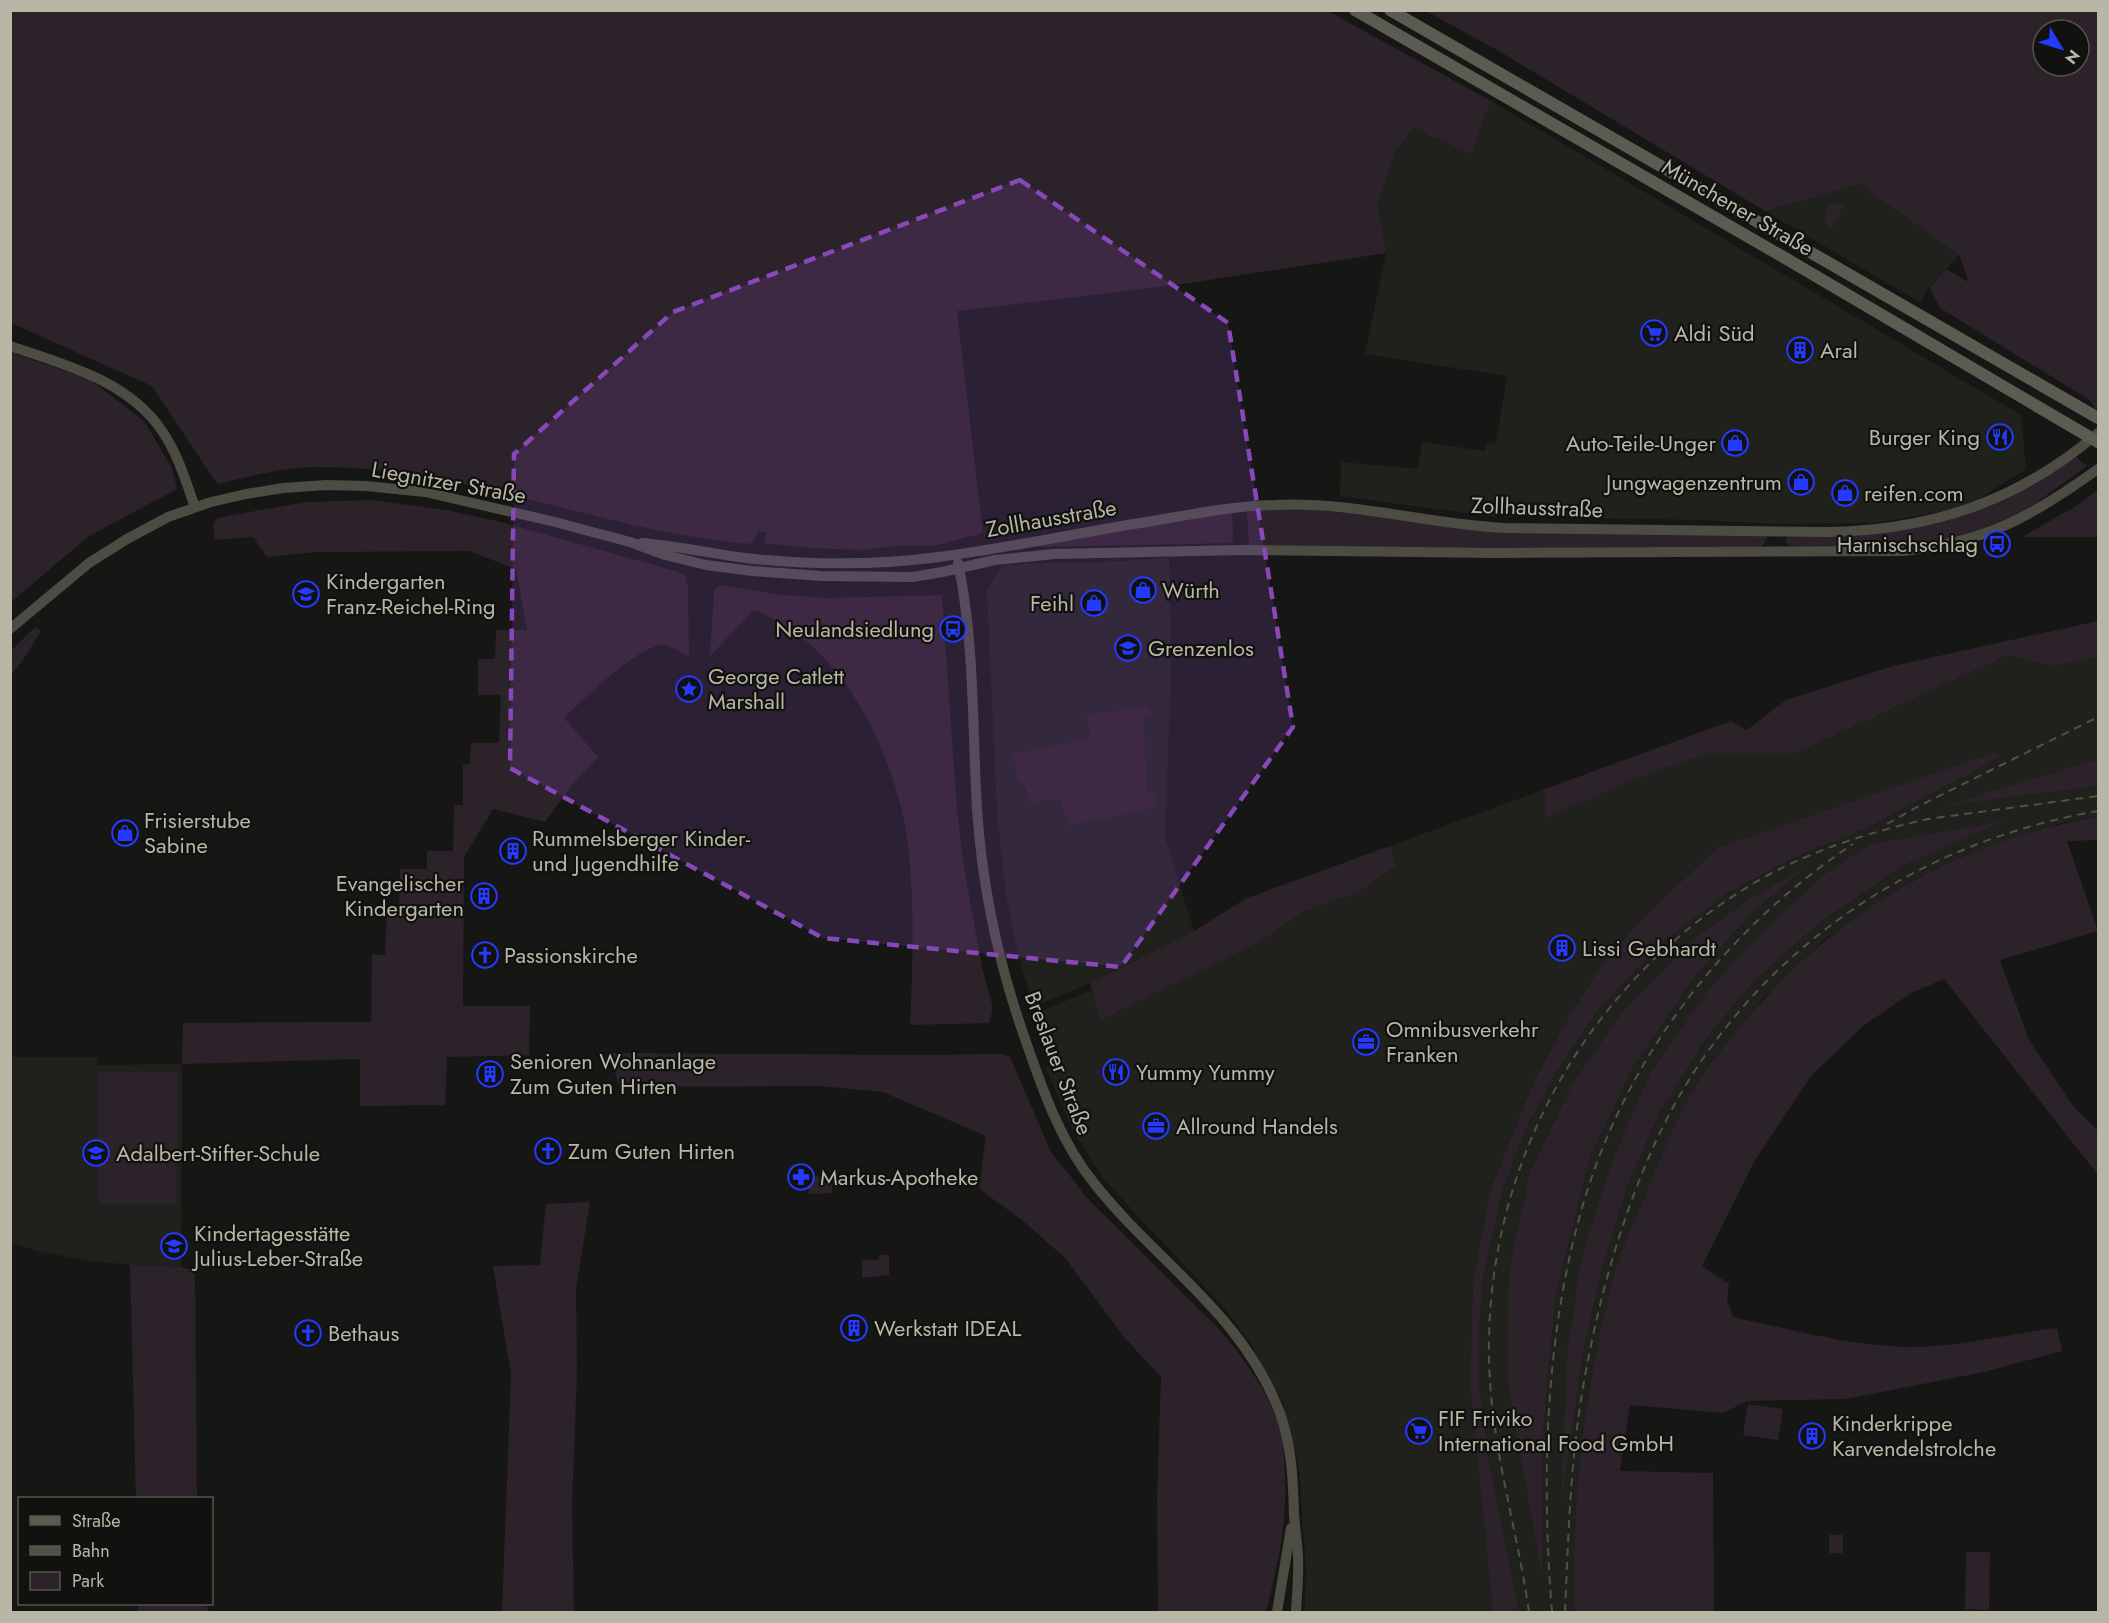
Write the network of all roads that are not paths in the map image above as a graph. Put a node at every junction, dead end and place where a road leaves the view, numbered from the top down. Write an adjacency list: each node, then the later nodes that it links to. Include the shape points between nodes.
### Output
1 (1355, 10): 5 (main road, Münchener Straße)
2 (1390, 10): 4 (main road, Münchener Straße)
3 (10, 346): 7 (main road, via 104,382 140,405 167,439)
4 (2098, 418)
5 (2096, 438): 9 (main road, Zollhausstraße, via 2045,473 1978,507 1935,520 1878,529 1817,532 1509,528 1277,504 1206,511)
6 (2098, 469): 11 (main road, Zollhausstraße, via 2002,528 1963,541 1904,551 1241,550)
7 (195, 507): 8 (main road, Liegnitzer Straße, via 269,489 376,487 464,500); 13 (main road, Liegnitzer Straße, via 168,517 108,551)
8 (630, 542): 10 (main road, Liegnitzer Straße, via 809,562 890,561); 12 (main road, Liegnitzer Straße, via 676,558 767,573 895,578)
9 (1029, 542): 10 (main road, Zollhausstraße); 11 (main road)
10 (956, 554): 12 (main road, Breslauer Straße)
11 (1031, 555): 12 (main road, Zollhausstraße)
12 (959, 569): 14 (main road, Breslauer Straße, via 969,645 985,883 995,936 1023,1033 1059,1126 1083,1169 1230,1326 1262,1374 1288,1442)
13 (10, 629)
14 (1294, 1513): 15 (main road, Breslauer Straße); 16 (main road, Breslauer Straße, via 1298,1555)
15 (1277, 1612)
16 (1296, 1612)

